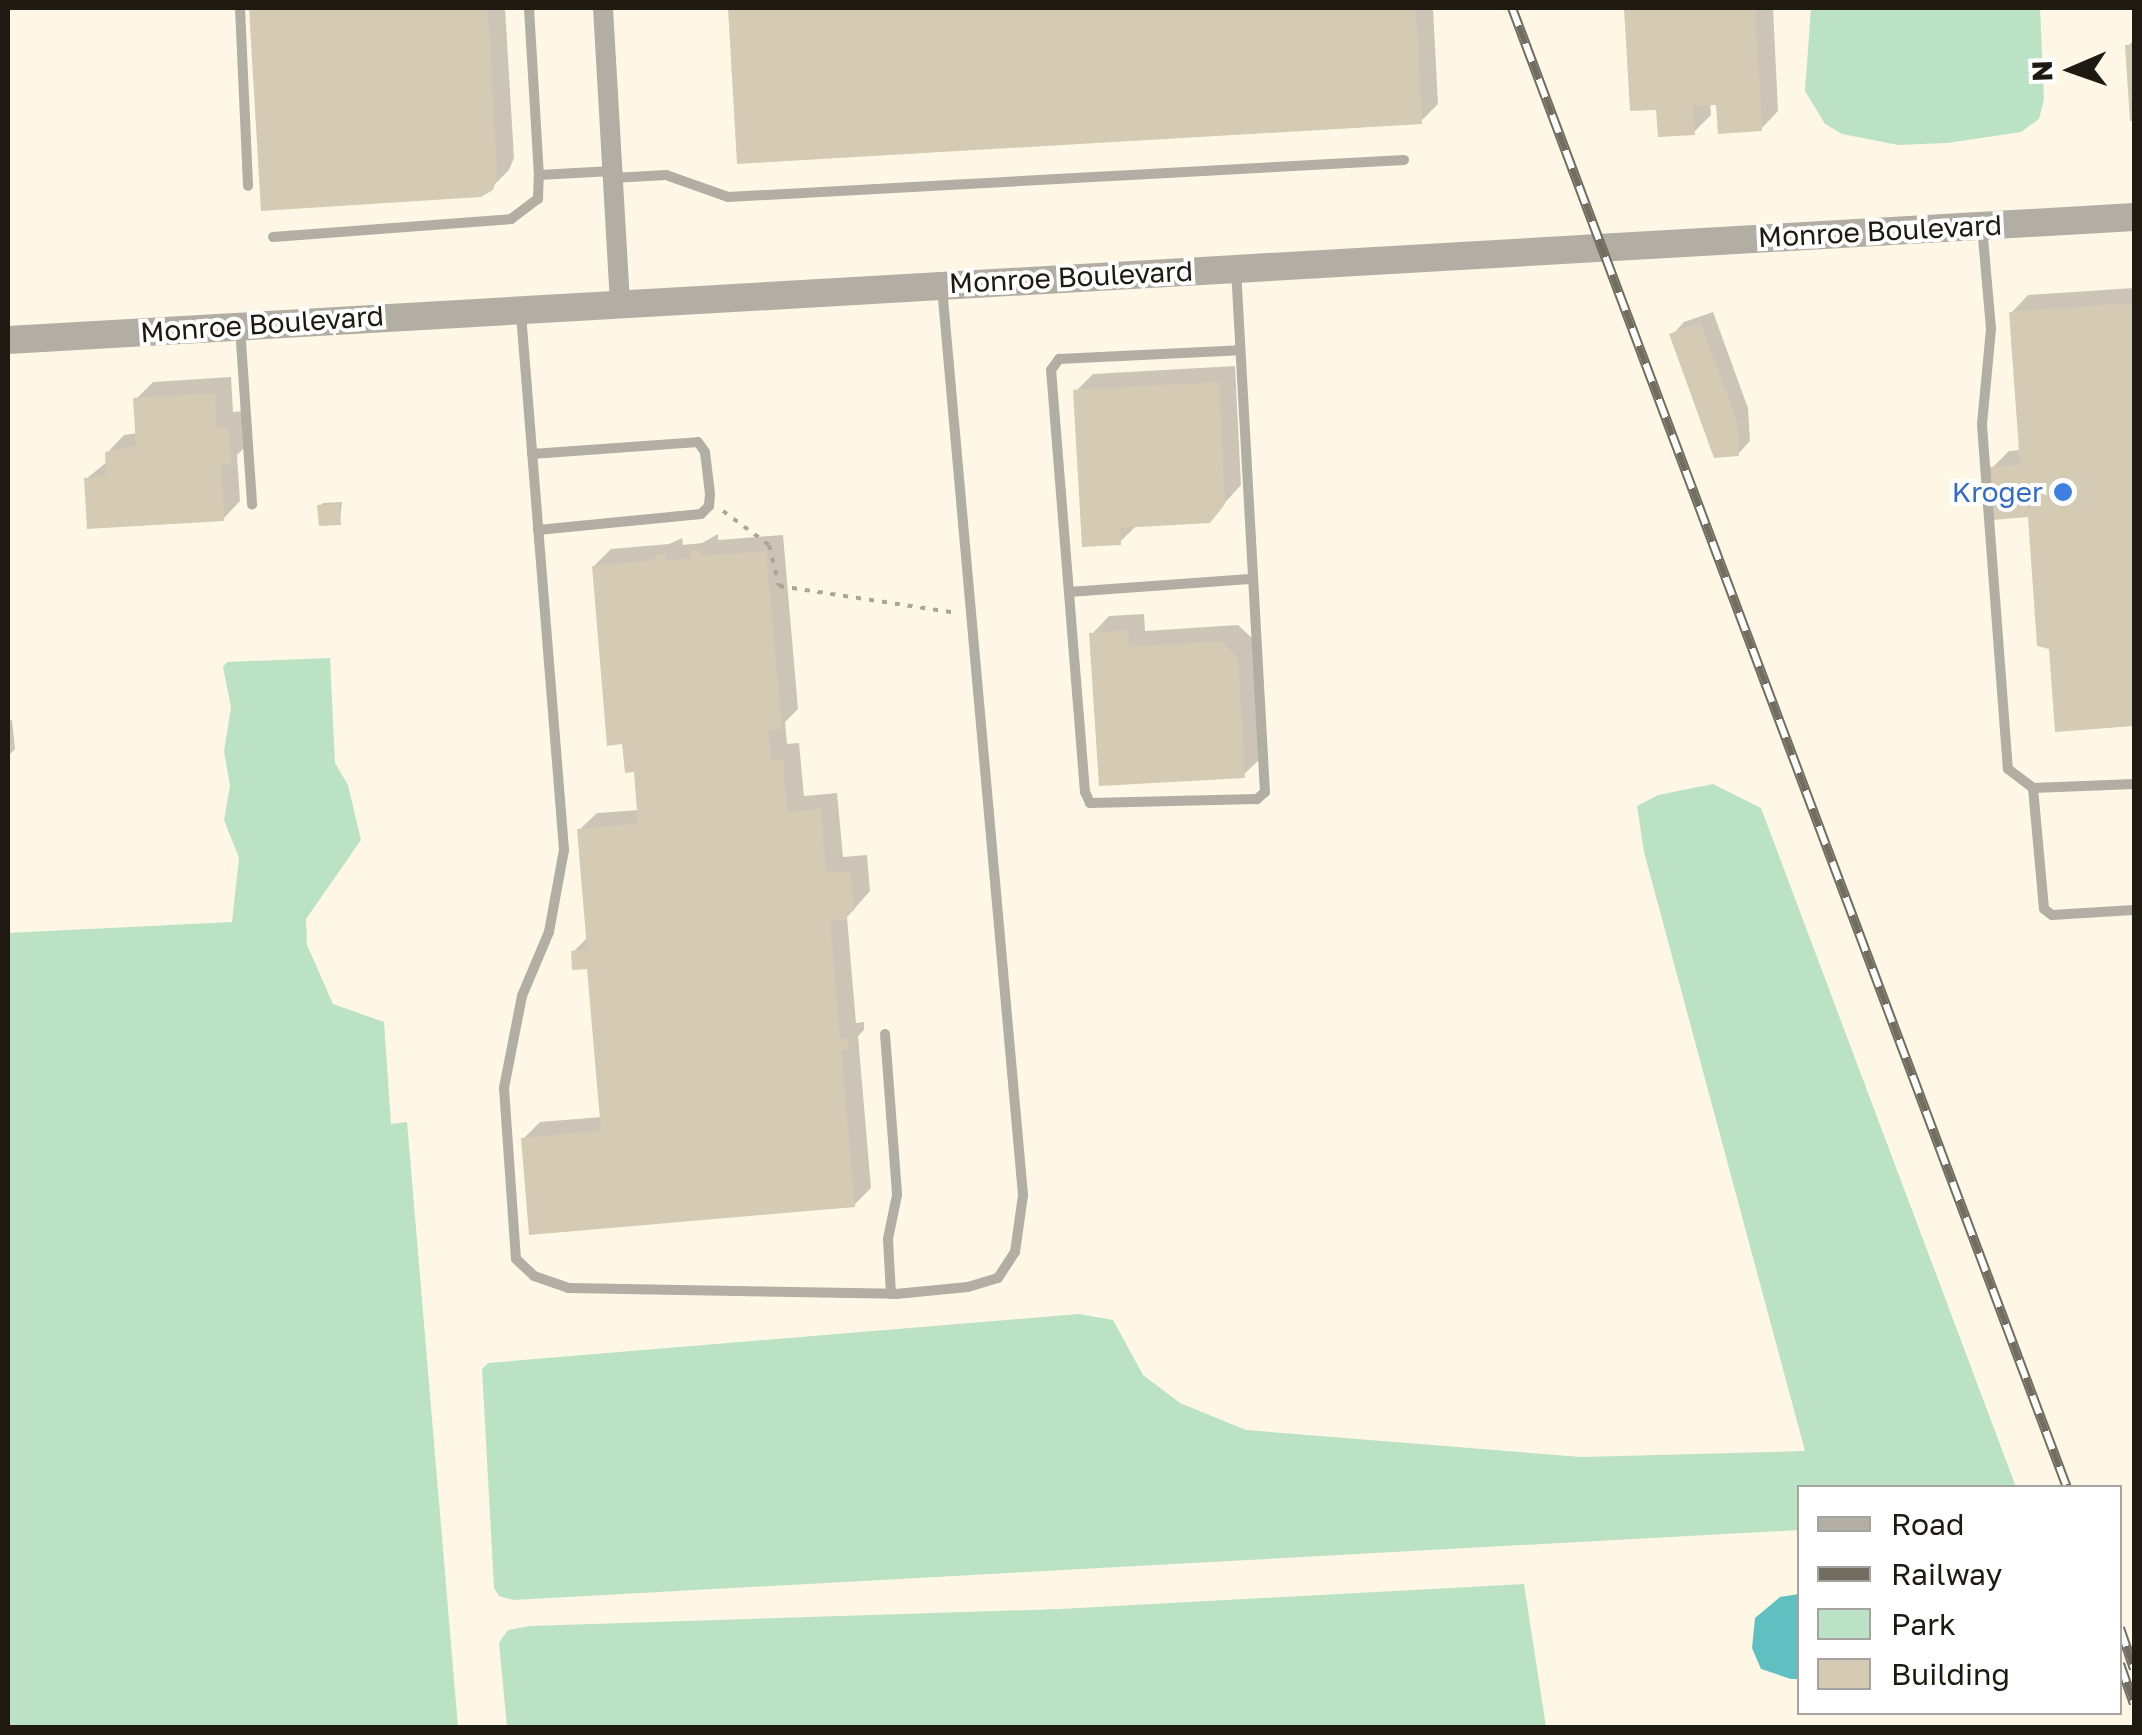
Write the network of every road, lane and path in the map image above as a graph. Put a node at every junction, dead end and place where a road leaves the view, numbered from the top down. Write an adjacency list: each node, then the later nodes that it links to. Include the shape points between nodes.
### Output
1 (240, 8): 7 (lane)
2 (528, 8): 6 (lane)
3 (603, 8): 5 (street)
4 (1404, 160): 5 (lane, via 728,197 666,175)
5 (612, 174): 6 (lane); 13 (street)
6 (540, 175): 10 (lane, via 538,199 511,219)
7 (248, 186)
8 (2134, 217): 9 (street, Monroe Boulevard)
9 (1982, 225): 11 (street, Monroe Boulevard); 26 (lane, via 1991,328 1982,424 2008,769)
10 (273, 237)
11 (1236, 268): 12 (street, Monroe Boulevard); 17 (lane)
12 (942, 285): 13 (street, Monroe Boulevard); 24 (lane)
13 (620, 302): 14 (street, Monroe Boulevard)
14 (520, 308): 15 (street, Monroe Boulevard); 18 (lane)
15 (240, 326): 16 (street, Monroe Boulevard); 19 (lane)
16 (8, 340)
17 (1240, 350): 22 (lane); 23 (lane, via 1059,359 1051,370)
18 (532, 454): 20 (lane, via 698,442 705,452); 21 (lane)
19 (252, 505)
20 (709, 506): 21 (lane, via 701,514); 24 (path, via 733,514 770,545 779,586 786,590)
21 (538, 530): 29 (lane, via 564,850 549,932 522,996 504,1088 516,1259 534,1276 568,1288)
22 (1250, 579): 23 (lane); 23 (lane, via 1265,792 1257,799 1090,803)
23 (1069, 592)
24 (972, 615): 29 (lane, via 1023,1195 1015,1252 998,1278 968,1288)
25 (2134, 784): 26 (lane)
26 (2034, 788): 27 (lane, via 2044,909 2052,915)
27 (2134, 910)
28 (885, 1034): 29 (lane, via 898,1195 888,1239)
29 (891, 1294)

